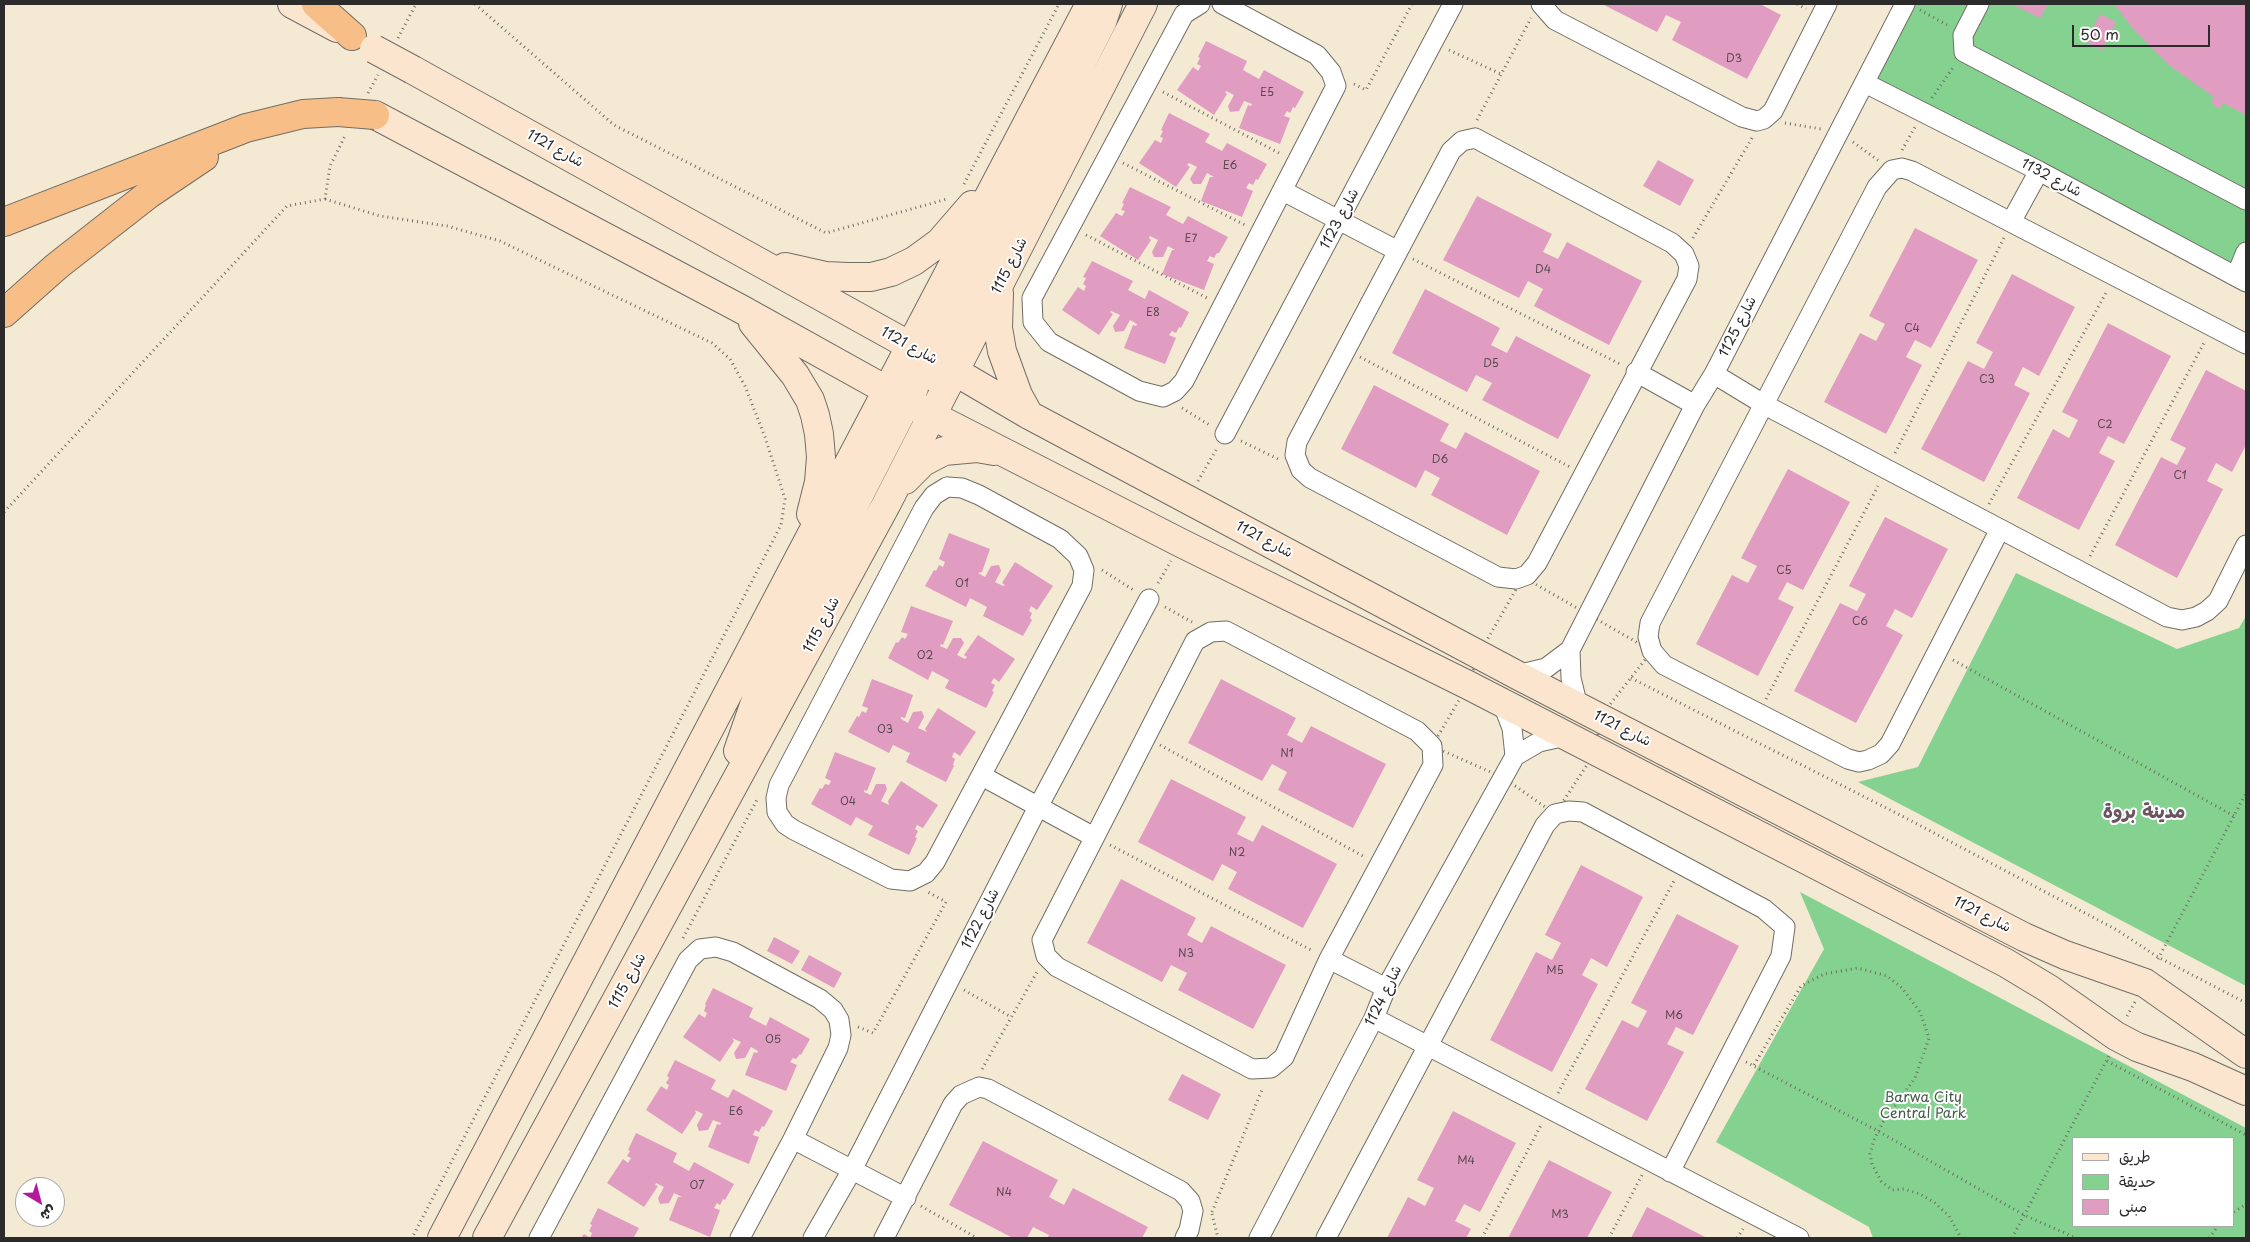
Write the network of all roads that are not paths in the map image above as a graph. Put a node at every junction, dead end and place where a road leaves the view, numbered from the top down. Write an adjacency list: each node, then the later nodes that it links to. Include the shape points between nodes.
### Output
1 (292, 4): 13 (street, شارع 1121)
2 (316, 4): 13 (highway)
3 (1090, 4): 17 (street)
4 (1108, 4): 32 (street, via 1102,22)
5 (1143, 4): 28 (street, شارع 1115)
6 (1200, 4): 19 (street, via 1184,14 1032,298 1033,322 1049,342 1139,391 1163,397 1184,381)
7 (1222, 4): 19 (street, via 1317,55 1331,72 1336,86)
8 (1453, 4): 22 (street, شارع 1123)
9 (1827, 4): 12 (street, via 1776,104 1764,119 1750,120)
10 (1979, 4): 20 (street, via 1963,43)
11 (1912, 6): 14 (street, شارع 1125)
12 (1537, 8)
13 (363, 42): 26 (street, شارع 1121, bridge)
14 (1865, 83): 18 (street, شارع 1132); 35 (street, شارع 1125)
15 (381, 118): 16 (highway, bridge, via 338,112 303,114); 29 (street)
16 (246, 128): 21 (highway); 30 (highway, via 150,194 56,266)
17 (1006, 163): 26 (street, via 940,242 914,261 891,272 871,276 832,276); 32 (street)
18 (2039, 171): 23 (street); 27 (street, شارع 1132)
19 (1283, 191): 22 (street)
20 (2246, 200)
21 (8, 221)
22 (1339, 221): 24 (street); 41 (street, شارع 1123)
23 (2012, 222): 31 (street); 38 (street, via 1912,171 1892,170 1877,187)
24 (1398, 251): 34 (street, via 1451,151 1466,140 1475,138 1483,141 1672,243 1684,254 1689,273); 34 (street, via 1297,442 1295,455 1301,470 1310,478 1490,572 1510,580 1531,572)
25 (2246, 252): 27 (street, شارع 1132)
26 (756, 262): 32 (street, شارع 1121)
27 (2241, 279)
28 (999, 287): 33 (street, شارع 1115); 39 (street, via 998,328 1002,351)
29 (741, 309): 36 (street); 46 (street, via 796,375 815,415 820,442 819,482)
30 (4, 312)
31 (2246, 344)
32 (922, 353): 33 (street, شارع 1121); 36 (street, via 914,388); 40 (street, via 925,388)
33 (956, 372): 39 (street, شارع 1121); 40 (street, شارع 1115)
34 (1636, 372): 37 (street)
35 (1714, 374): 37 (street, شارع 1125); 38 (street)
36 (897, 397): 40 (street); 46 (street); 56 (street, via 760,688)
37 (1695, 405): 48 (street, شارع 1125)
38 (1765, 405): 44 (street); 44 (street, via 1650,623 1648,637 1652,651 1664,665 1848,759 1859,762 1881,754 1890,744)
39 (1029, 415): 49 (street, شارع 1121)
40 (933, 416): 42 (street); 43 (street, شارع 1115)
41 (1225, 434)
42 (1002, 452): 43 (street, via 977,448 944,451 918,467); 50 (street)
43 (887, 503): 56 (street, شارع 1115)
44 (2000, 530): 45 (street, via 2167,617 2182,620 2207,612 2218,601)
45 (2246, 545)
46 (802, 551): 68 (street)
47 (1148, 599): 55 (street, شارع 1122)
48 (1570, 650): 49 (street, شارع 1125, via 1546,668); 51 (street, شارع 1125, via 1571,678)
49 (1517, 675): 51 (street, شارع 1121)
50 (1502, 702): 52 (street); 53 (street, via 1512,728)
51 (1578, 707): 62 (street, شارع 1121, via 2024,937 2145,983)
52 (1566, 736): 53 (street, via 1539,742); 63 (street, via 2006,963 2049,989 2112,1048 2137,1047)
53 (1515, 756): 59 (street, شارع 1124)
54 (982, 776): 54 (street, via 935,862 926,873 910,881 891,879 794,830 777,812 778,785 924,508 934,495 947,487 962,488 979,495 1060,539 1078,556 1084,570 1082,586); 55 (street)
55 (1038, 807): 57 (street); 65 (street, شارع 1122)
56 (709, 834): 69 (street, شارع 1115)
57 (1094, 837): 58 (street, via 1042,940 1046,956 1057,967 1252,1069 1271,1068 1284,1057); 58 (street, via 1196,642 1211,632 1226,631 1417,731 1432,746 1433,765)
58 (1329, 959): 59 (street)
59 (1386, 988): 60 (street, شارع 1124)
60 (1374, 1018): 61 (street); 75 (street, شارع 1124)
61 (1428, 1045): 66 (street); 66 (street, via 1545,825 1555,814 1583,812 1764,909 1785,927 1781,956); 76 (street)
62 (2246, 1054)
63 (2246, 1091)
64 (793, 1139): 65 (street); 70 (street, via 838,1048 840,1020 820,999 733,952 716,947 700,949 688,960); 71 (street)
65 (852, 1170): 67 (street); 72 (street, شارع 1122)
66 (1670, 1172): 77 (street)
67 (906, 1198): 73 (street); 74 (street, via 953,1104 971,1089 988,1089 1181,1191 1190,1201 1193,1211)
68 (442, 1238)
69 (487, 1238)
70 (539, 1238)
71 (740, 1238)
72 (813, 1238)
73 (884, 1238)
74 (1185, 1238)
75 (1259, 1238)
76 (1326, 1238)
77 (1799, 1238)

